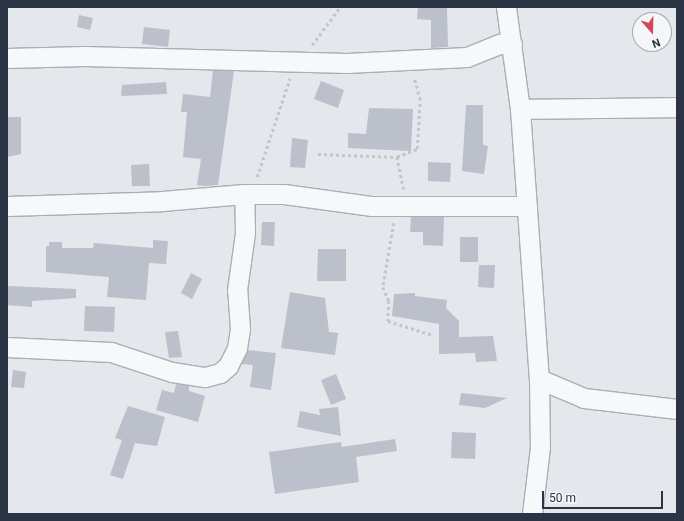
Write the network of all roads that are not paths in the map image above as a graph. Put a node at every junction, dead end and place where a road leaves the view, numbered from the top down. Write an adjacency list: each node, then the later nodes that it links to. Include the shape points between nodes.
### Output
1 (506, 7): 2 (street)
2 (512, 44): 3 (street, via 500,44 467,57 411,60 300,61 84,56); 5 (street)
3 (7, 58)
4 (677, 107): 5 (street)
5 (520, 110): 8 (street)
6 (246, 194): 7 (street, via 162,201); 8 (street, via 284,194 402,207); 9 (street, via 245,233 237,290 240,328 237,348 228,366 220,373 205,377 172,372 111,352)
7 (7, 206)
8 (526, 206): 10 (street)
9 (7, 346)
10 (539, 379): 11 (street, via 584,398); 12 (street, via 540,447)
11 (677, 409)
12 (532, 514)

